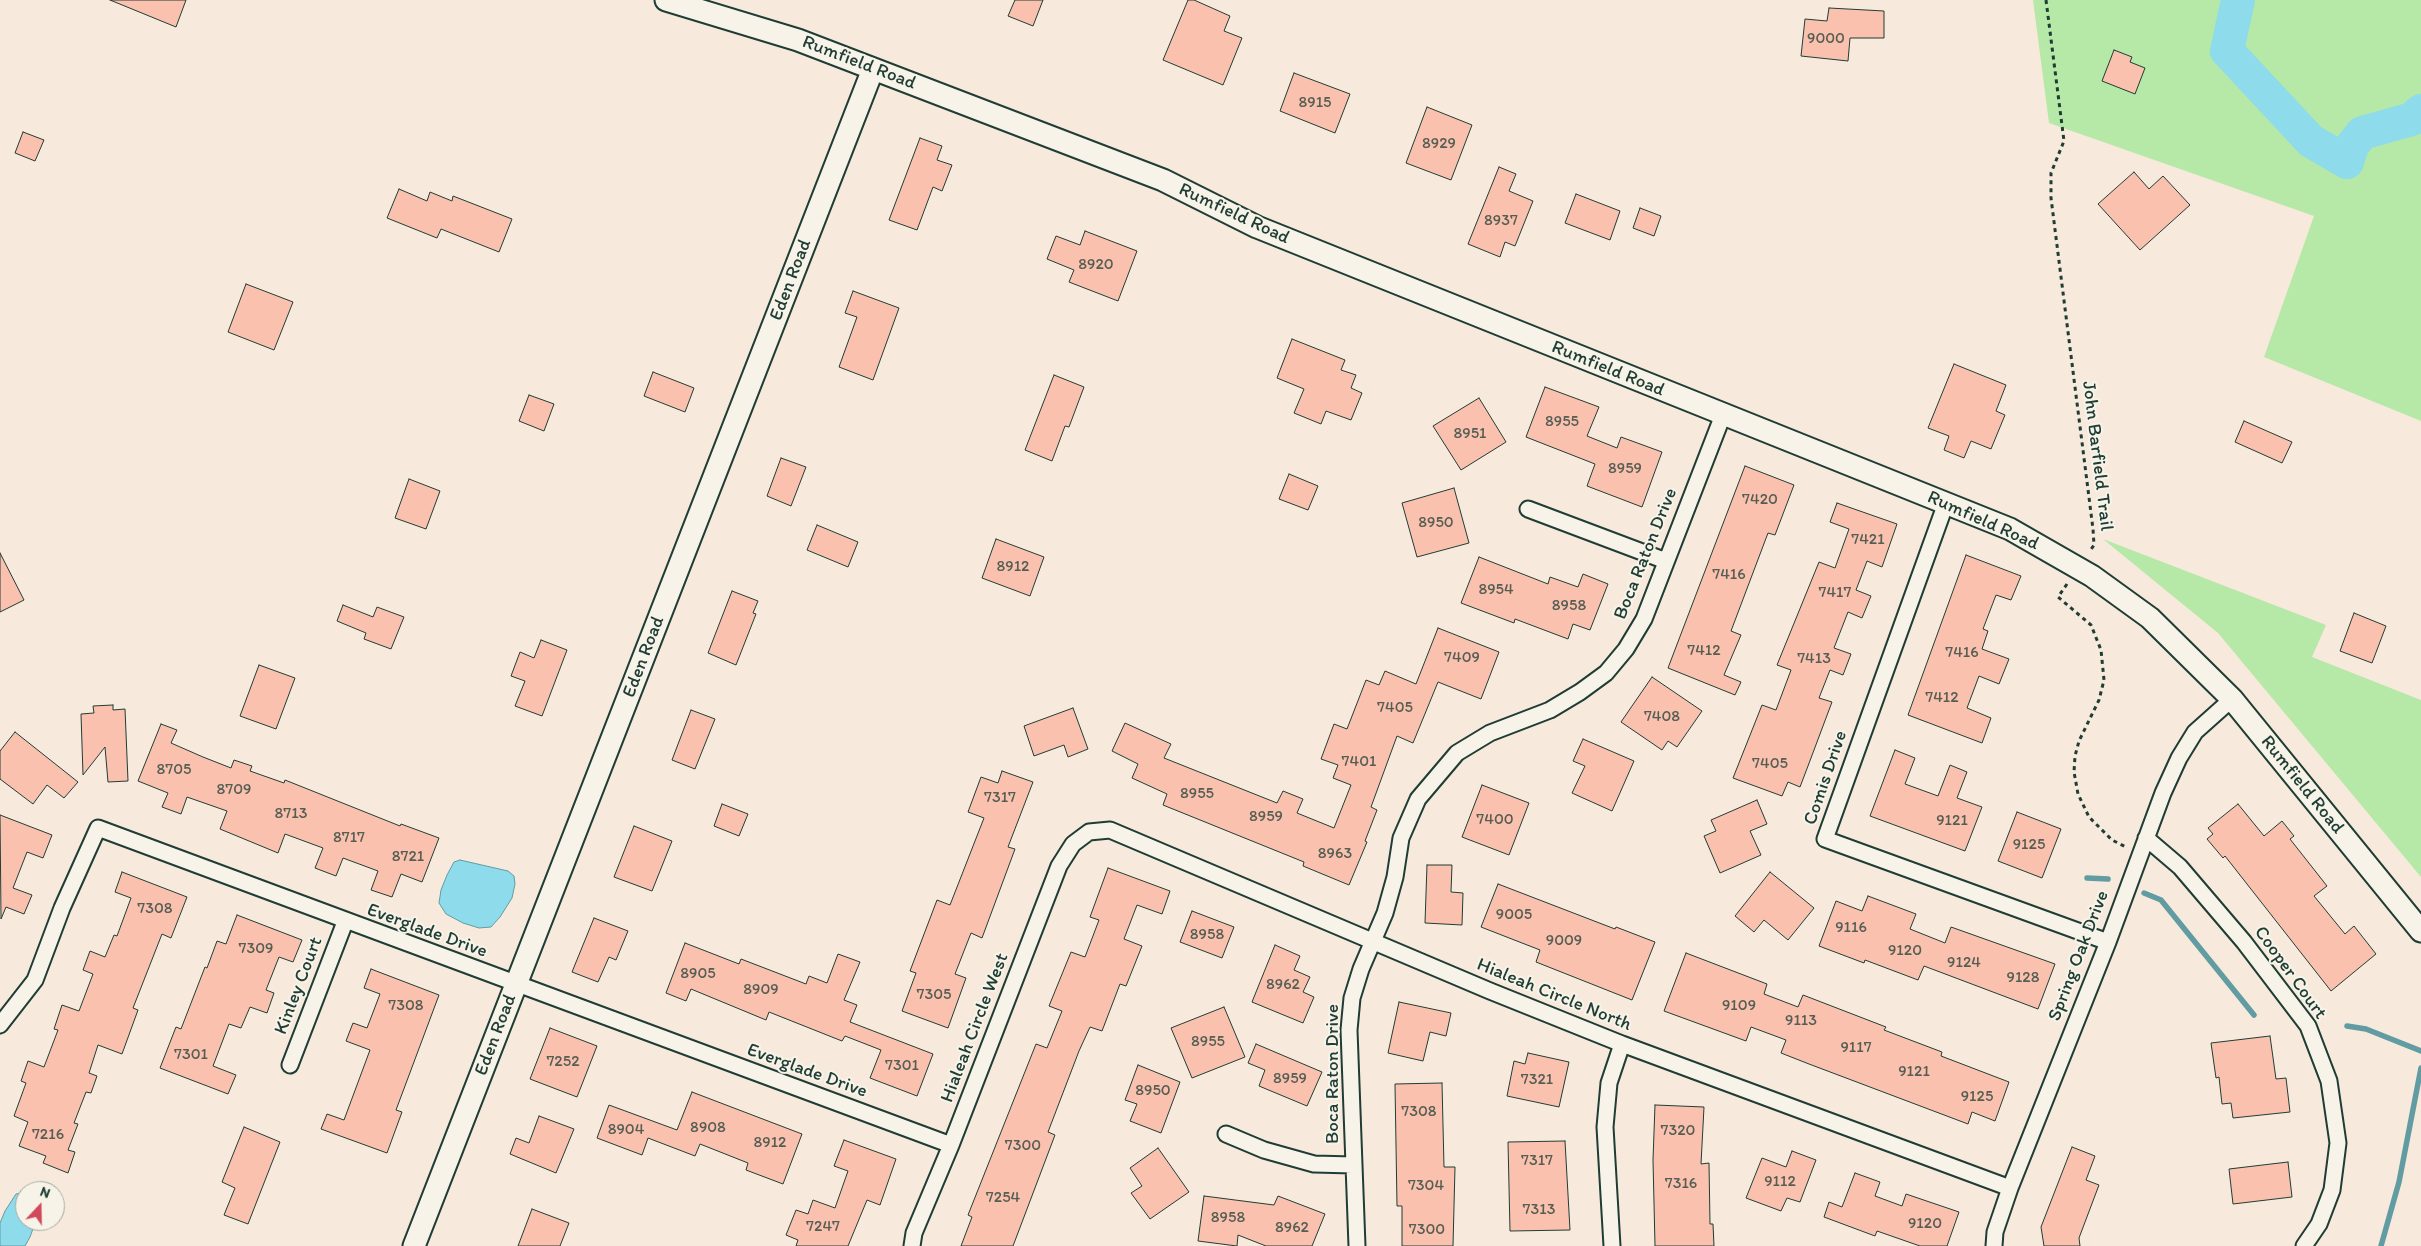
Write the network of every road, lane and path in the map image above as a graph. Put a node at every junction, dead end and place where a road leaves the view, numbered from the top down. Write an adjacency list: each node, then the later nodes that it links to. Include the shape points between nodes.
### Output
1 (666, 0): 3 (main road, Rumfield Road, via 798,40)
2 (2046, 0): 8 (path, John Barfield Trail, via 2064,141 2051,173 2051,198 2094,545)
3 (873, 69): 4 (main road, Rumfield Road, via 1163,180 1257,227); 17 (main road, Eden Road)
4 (1723, 415): 5 (main road, Rumfield Road); 7 (street, Boca Raton Drive)
5 (1946, 503): 8 (main road, Rumfield Road, via 2010,529); 15 (street, Comis Drive, via 1825,839)
6 (1528, 509): 7 (street)
7 (1666, 561): 16 (street, Boca Raton Drive, via 1644,619 1626,649 1606,673 1550,710 1490,733 1457,753 1418,799 1402,838 1393,886)
8 (2079, 568): 9 (main road, Rumfield Road, via 2150,618); 12 (path, John Barfield Trail, via 2058,597 2091,625 2101,650 2104,680 2075,756 2078,794 2088,817 2112,840)
9 (2232, 699): 11 (street, Spring Oak Drive, via 2195,732 2179,758); 14 (main road, Rumfield Road)
10 (1089, 832): 16 (street, Hialeah Circle North, via 1110,830 1141,842); 22 (street, Hialeah Circle West, via 1073,844 1059,866)
11 (2146, 838): 12 (street, Spring Oak Drive); 30 (street, Cooper Court, via 2180,867 2244,942 2308,1026 2329,1081 2338,1143 2332,1190 2319,1224)
12 (2140, 854): 15 (street, Spring Oak Drive)
13 (345, 922): 17 (street, Everglade Drive); 18 (street, Everglade Drive, via 98,828 62,908 35,980); 20 (street, Kinley Court)
14 (2421, 931)
15 (2108, 942): 24 (street, Spring Oak Drive)
16 (1372, 944): 19 (street, Hialeah Circle North); 23 (street, Boca Raton Drive, via 1352,998 1349,1030)
17 (516, 984): 22 (street, Everglade Drive); 25 (main road, Eden Road)
18 (0, 1025)
19 (1622, 1044): 24 (street, Hialeah Circle North); 28 (street, via 1609,1083 1605,1127)
20 (290, 1065)
21 (1226, 1134): 23 (street, via 1264,1150 1314,1164)
22 (951, 1145): 26 (street, Hialeah Circle West, via 914,1233)
23 (1354, 1165): 27 (street, Boca Raton Drive)
24 (2010, 1188): 29 (street, Spring Oak Drive, via 1995,1232)
25 (414, 1246)
26 (912, 1246)
27 (1357, 1246)
28 (1612, 1246)
29 (1994, 1246)
30 (2304, 1246)

